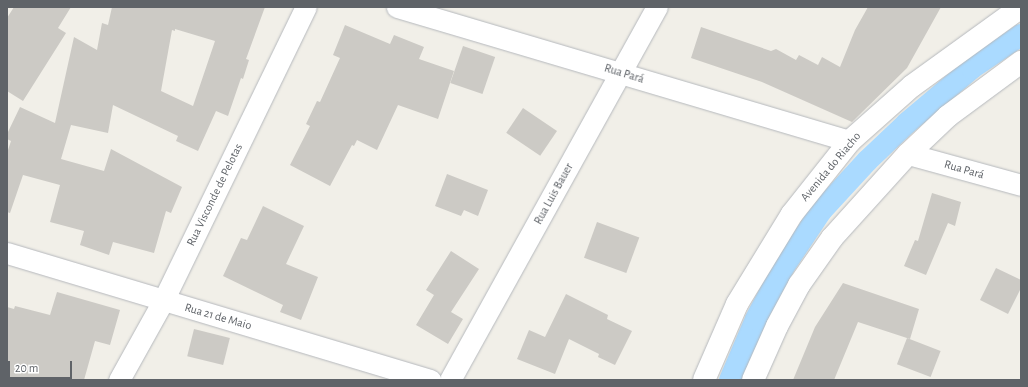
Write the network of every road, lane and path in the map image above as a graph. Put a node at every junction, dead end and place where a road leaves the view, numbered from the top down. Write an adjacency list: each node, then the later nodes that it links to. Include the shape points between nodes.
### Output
1 (306, 7): 11 (street, Rua Visconde de Pelotas)
2 (398, 7): 6 (street, Rua Pará)
3 (657, 7): 6 (street, Rua Luis Bauer)
4 (1012, 11): 7 (main road, Avenida do Riacho, via 912,86)
5 (1021, 62): 8 (main road, via 948,116)
6 (621, 73): 7 (street, Rua Pará); 14 (street, Rua Luis Bauer)
7 (850, 141): 15 (main road, Avenida do Riacho, via 792,214 741,297)
8 (908, 154): 9 (street, Rua Pará); 16 (main road, via 832,238 799,285)
9 (1021, 185)
10 (7, 253): 11 (street, Rua 21 de Maio)
11 (163, 301): 12 (street, Rua Visconde de Pelotas); 13 (street, Rua 21 de Maio)
12 (119, 380)
13 (430, 380)
14 (450, 380)
15 (704, 380)
16 (753, 380)

